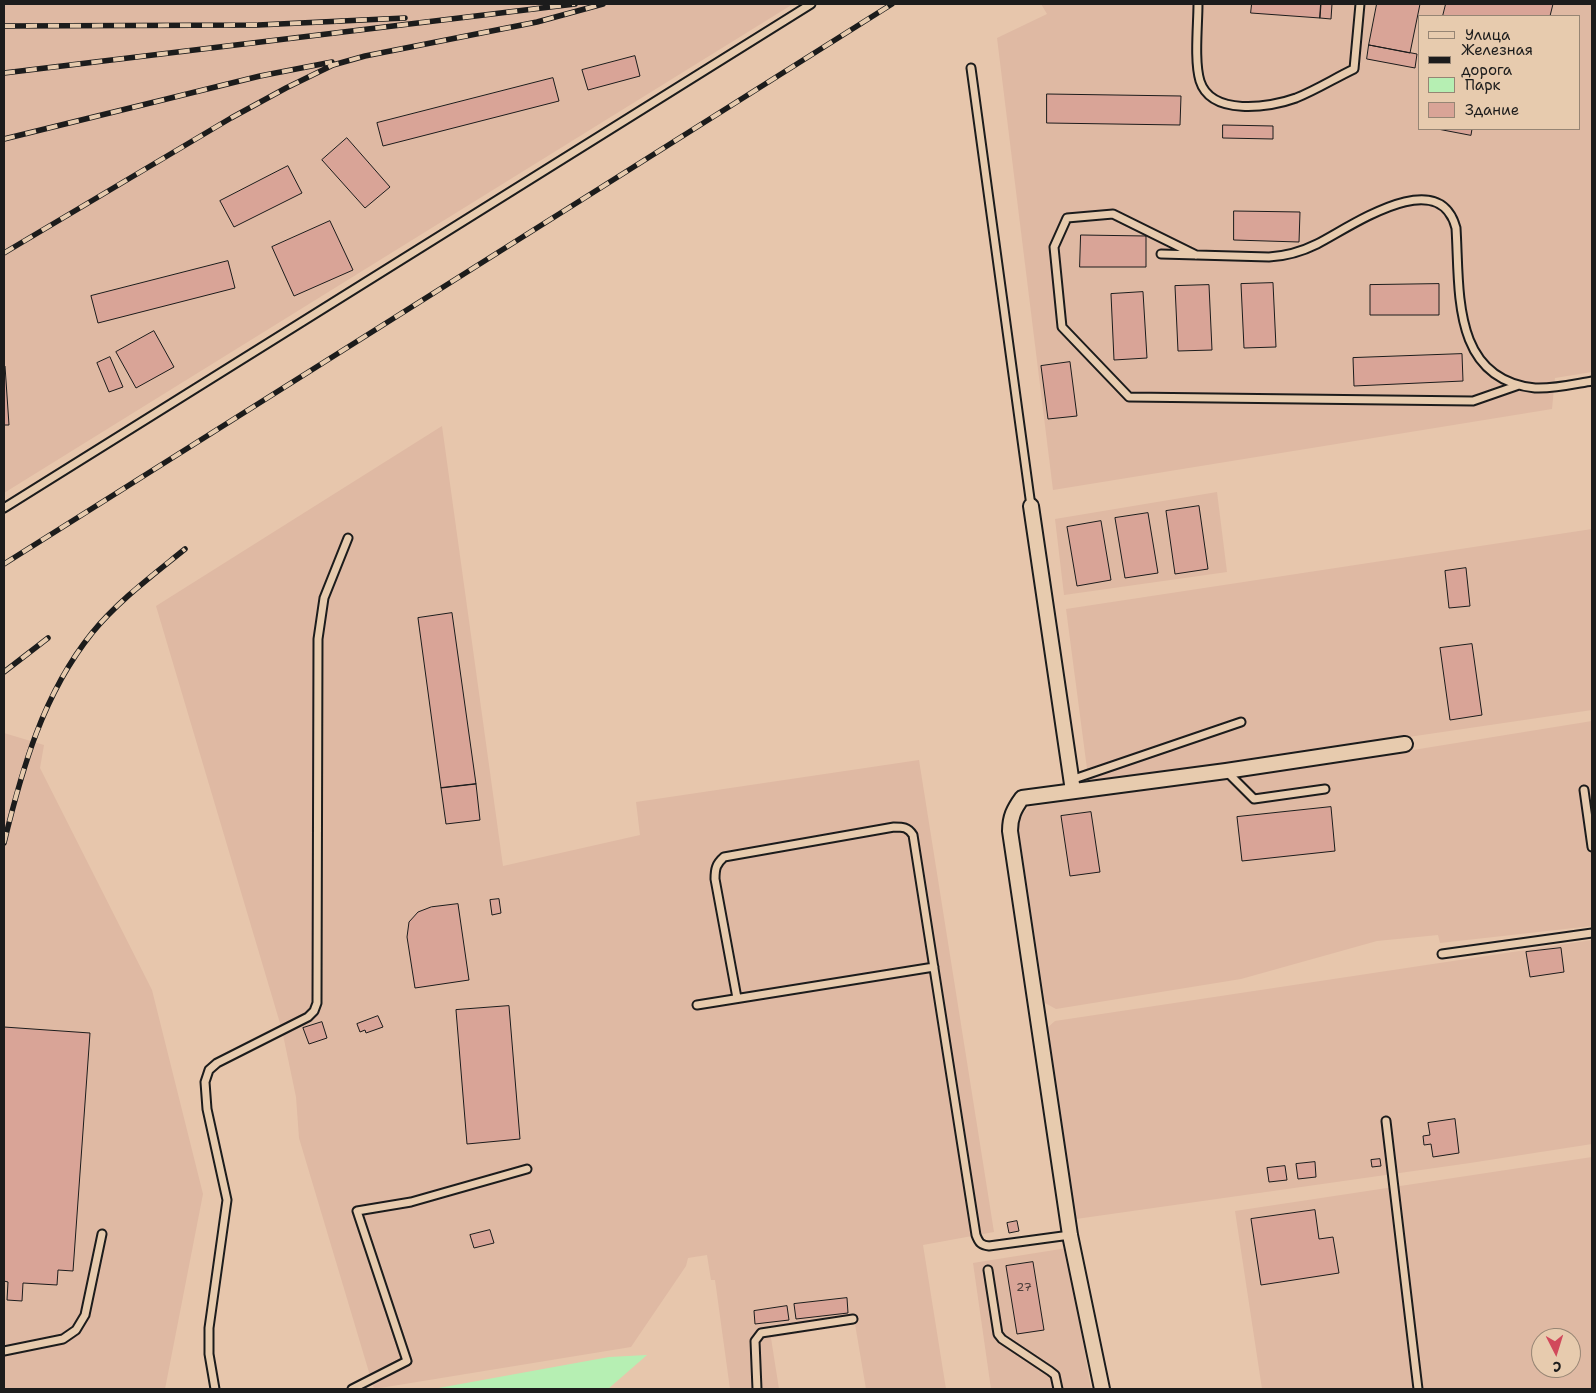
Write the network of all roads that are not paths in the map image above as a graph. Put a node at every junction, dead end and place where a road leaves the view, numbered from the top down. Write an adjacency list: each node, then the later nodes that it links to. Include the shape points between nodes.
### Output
1 (811, 4): 10 (lane)
2 (1198, 4): 3 (lane, via 1200,81 1207,94 1229,106 1268,104 1295,98 1354,69)
3 (1360, 4)
4 (971, 68): 9 (lane)
5 (1161, 254): 6 (lane)
6 (1196, 254): 8 (lane, via 1285,256 1317,244 1377,211 1400,203 1430,201 1446,208 1456,228 1462,315 1474,352 1499,377); 8 (lane, via 1112,214 1067,218 1054,247 1062,327 1129,397 1473,401)
7 (1592, 381): 8 (lane, via 1554,388)
8 (1519, 385)
9 (1031, 506): 15 (street)
10 (4, 508)
11 (348, 538): 31 (lane, via 324,598 318,639 317,1003 308,1017 216,1062 205,1082 207,1108 227,1200 209,1328 209,1354)
12 (1242, 722): 15 (lane)
13 (1405, 744): 14 (street)
14 (1226, 772): 15 (street); 16 (lane, via 1254,800)
15 (1072, 785): 27 (street, via 1022,798 1010,819)
16 (1325, 789)
17 (1584, 790): 18 (lane)
18 (1592, 848)
19 (1592, 933): 20 (lane)
20 (1442, 954)
21 (934, 967): 22 (lane); 22 (lane, via 913,835 904,827 894,827 724,857 718,862 715,879); 27 (lane, via 978,1242 989,1246)
22 (737, 998): 23 (lane)
23 (697, 1005)
24 (1386, 1121): 36 (lane)
25 (527, 1169): 32 (lane, via 411,1202 357,1212 406,1362)
26 (102, 1234): 30 (lane, via 86,1315 76,1330 63,1339)
27 (1070, 1235): 35 (street)
28 (988, 1270): 34 (lane, via 998,1334 1050,1371)
29 (853, 1318): 33 (lane, via 761,1333 755,1341)
30 (4, 1351)
31 (215, 1389)
32 (352, 1389)
33 (757, 1389)
34 (1058, 1389)
35 (1102, 1389)
36 (1418, 1389)

